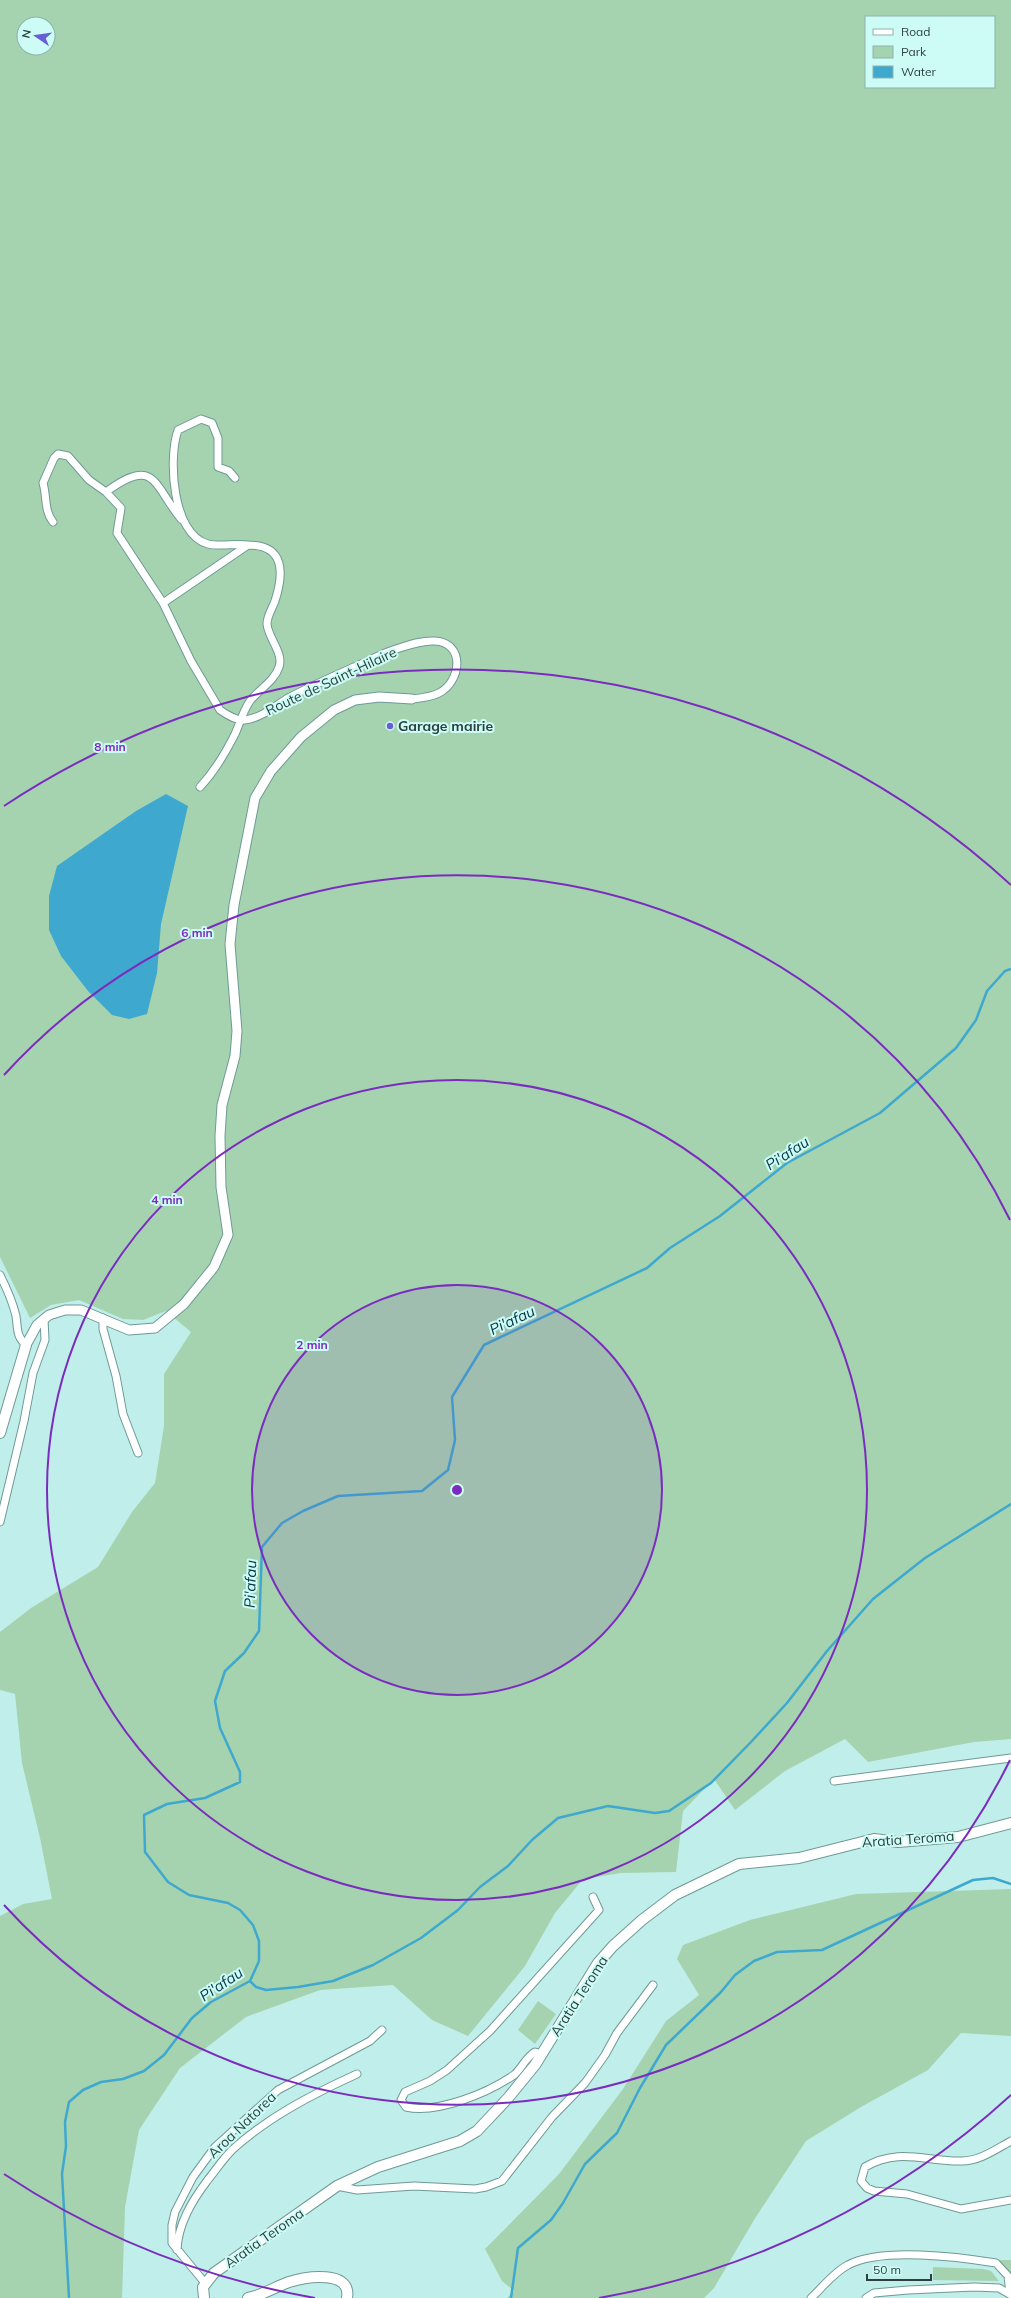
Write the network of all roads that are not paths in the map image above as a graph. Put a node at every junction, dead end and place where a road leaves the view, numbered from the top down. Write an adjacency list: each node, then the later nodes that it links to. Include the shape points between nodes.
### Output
1 (235, 478): 4 (street, via 228,471 218,467 218,438 212,423 201,419 178,430 175,439 175,493)
2 (106, 492): 3 (street, via 89,480 68,456 58,454 43,483 47,495 46,509); 4 (street, via 130,477 139,474 148,476 156,480); 6 (street, via 121,508 117,533)
3 (53, 522)
4 (189, 529): 5 (street, via 197,538 208,544)
5 (248, 545): 6 (street); 8 (street, via 261,545 269,549 276,556 280,567 278,591 267,625 280,664 277,674 250,701)
6 (163, 603): 8 (street, via 190,661 220,710)
7 (412, 698): 8 (street, Route de Saint-Hilaire, via 439,693 451,683 458,669 458,658 453,649 436,641 426,641 391,651 289,698 258,716); 11 (street, Route de Saint-Hilaire, via 379,697 355,700 334,710 301,737 271,771 255,798 230,944 237,1031 235,1056 222,1113 221,1187 228,1235 214,1267 199,1287 172,1316 155,1328 129,1330)
8 (243, 720): 9 (street, via 209,778)
9 (200, 787)
10 (0, 1275): 13 (street, via 16,1317 16,1331)
11 (103, 1318): 12 (street, Route de Saint-Hilaire, via 81,1310 65,1310); 15 (street, via 103,1329 123,1414)
12 (44, 1319): 13 (street, Route de Saint-Hilaire, via 37,1325); 16 (street, via 45,1340 33,1373)
13 (26, 1345): 14 (main road, Route de Saint-Hilaire)
14 (0, 1433)
15 (138, 1453)
16 (0, 1522)
17 (1011, 1758): 18 (street)
18 (834, 1781)
19 (1011, 1823): 23 (main road, Aratia Teroma, via 958,1837 898,1842 874,1839 799,1858 739,1864 706,1878 675,1894 613,1946 584,1984)
20 (593, 1896): 23 (street, via 599,1910 512,2008 447,2070 405,2092 401,2100 406,2107 421,2108 456,2102 503,2081 535,2052)
21 (653, 1985): 26 (street, via 617,2033 585,2083 536,2136 509,2174 496,2184 475,2189 414,2186 357,2190)
22 (382, 2030): 28 (street, Aroa Natorea, via 370,2041 278,2090 215,2147 193,2177 175,2212 172,2243)
23 (542, 2054): 26 (main road, Aratia Teroma, via 508,2098 476,2131 460,2141 378,2167)
24 (357, 2074): 28 (street, via 320,2090 251,2134 231,2151 189,2208 182,2223)
25 (1011, 2142): 27 (street, via 985,2155 964,2161 907,2155 880,2160 865,2167 861,2181 874,2191 907,2194 961,2209)
26 (337, 2186): 29 (main road, Aratia Teroma, via 214,2273)
27 (1011, 2200)
28 (178, 2250): 29 (street, Aroa Natorea)
29 (205, 2283): 31 (main road)
30 (1011, 2295): 34 (street, via 1008,2276 996,2263 910,2255 869,2258 848,2265); 35 (street, via 999,2288 974,2288 908,2290 874,2294)
31 (204, 2298)
32 (248, 2298): 33 (main road, via 289,2282 315,2277 335,2278 342,2282 347,2290)
33 (347, 2298)
34 (811, 2298)
35 (866, 2298)

